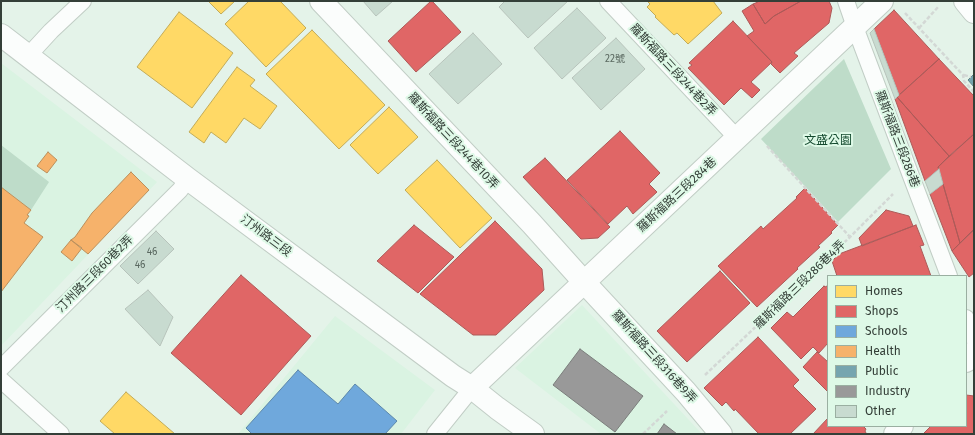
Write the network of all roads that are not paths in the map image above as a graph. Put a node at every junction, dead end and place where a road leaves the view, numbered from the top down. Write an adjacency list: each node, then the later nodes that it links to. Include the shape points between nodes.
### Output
1 (83, 1): 10 (lane)
2 (321, 1): 14 (street, 羅斯福路三段244巷10弄, via 527,218)
3 (608, 1): 11 (lane, 羅斯福路三段244巷2弄)
4 (846, 1): 8 (lane, 羅斯福路三段286巷)
5 (882, 1): 8 (street, 羅斯福路三段284巷)
6 (965, 1): 7 (street)
7 (974, 12)
8 (855, 27): 11 (street, 羅斯福路三段284巷); 13 (lane, 羅斯福路三段286巷)
9 (1, 35): 10 (street, 汀州路三段)
10 (28, 56): 12 (street, 汀州路三段)
11 (737, 138): 14 (street, 羅斯福路三段284巷)
12 (188, 179): 19 (lane, 汀州路三段60巷2弄, via 180,190); 21 (street, 汀州路三段)
13 (949, 275)
14 (584, 282): 21 (street, 羅斯福路三段284巷); 25 (street, 羅斯福路三段316巷9弄, via 686,392)
15 (967, 321): 16 (lane)
16 (974, 339)
17 (974, 352): 18 (street)
18 (967, 360)
19 (1, 368)
20 (1, 380): 22 (lane)
21 (472, 388): 23 (lane); 24 (street, 汀州路三段)
22 (60, 434)
23 (435, 434)
24 (533, 434)
25 (721, 434)

